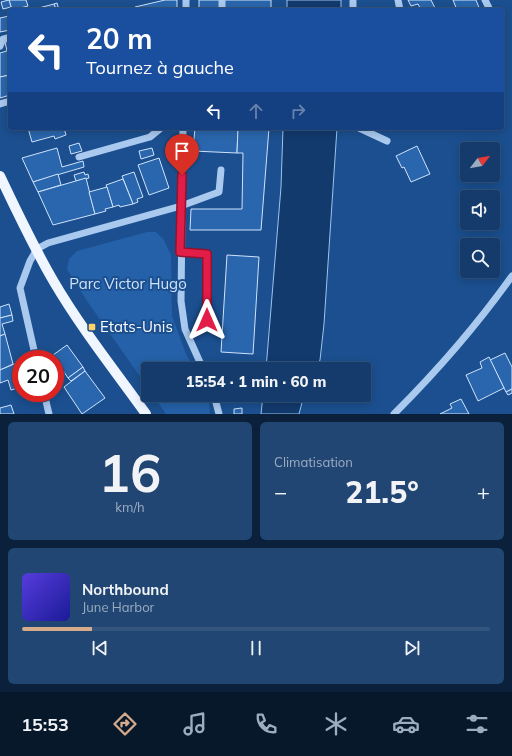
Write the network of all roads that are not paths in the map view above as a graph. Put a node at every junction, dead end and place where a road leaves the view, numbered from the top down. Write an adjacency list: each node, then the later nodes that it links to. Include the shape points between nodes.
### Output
1 (8, 38): 2 (street, via 3,39)
2 (0, 46)
3 (159, 130): 7 (street, via 150,137)
4 (183, 130): 10 (street)
5 (363, 130): 6 (street)
6 (387, 141)
7 (79, 157)
8 (221, 170): 10 (street, via 219,192)
9 (0, 176): 11 (main road)
10 (182, 206): 11 (street, via 48,243); 12 (street)
11 (37, 249): 15 (street, via 20,288); 20 (main road, via 76,316)
12 (180, 252): 14 (street, via 207,254); 16 (street, via 181,302 185,329)
13 (512, 276): 22 (street, via 427,382)
14 (207, 320)
15 (34, 350)
16 (200, 362)
17 (46, 402): 19 (street)
18 (215, 402): 21 (street)
19 (49, 414)
20 (146, 414)
21 (218, 414)
22 (394, 414)

